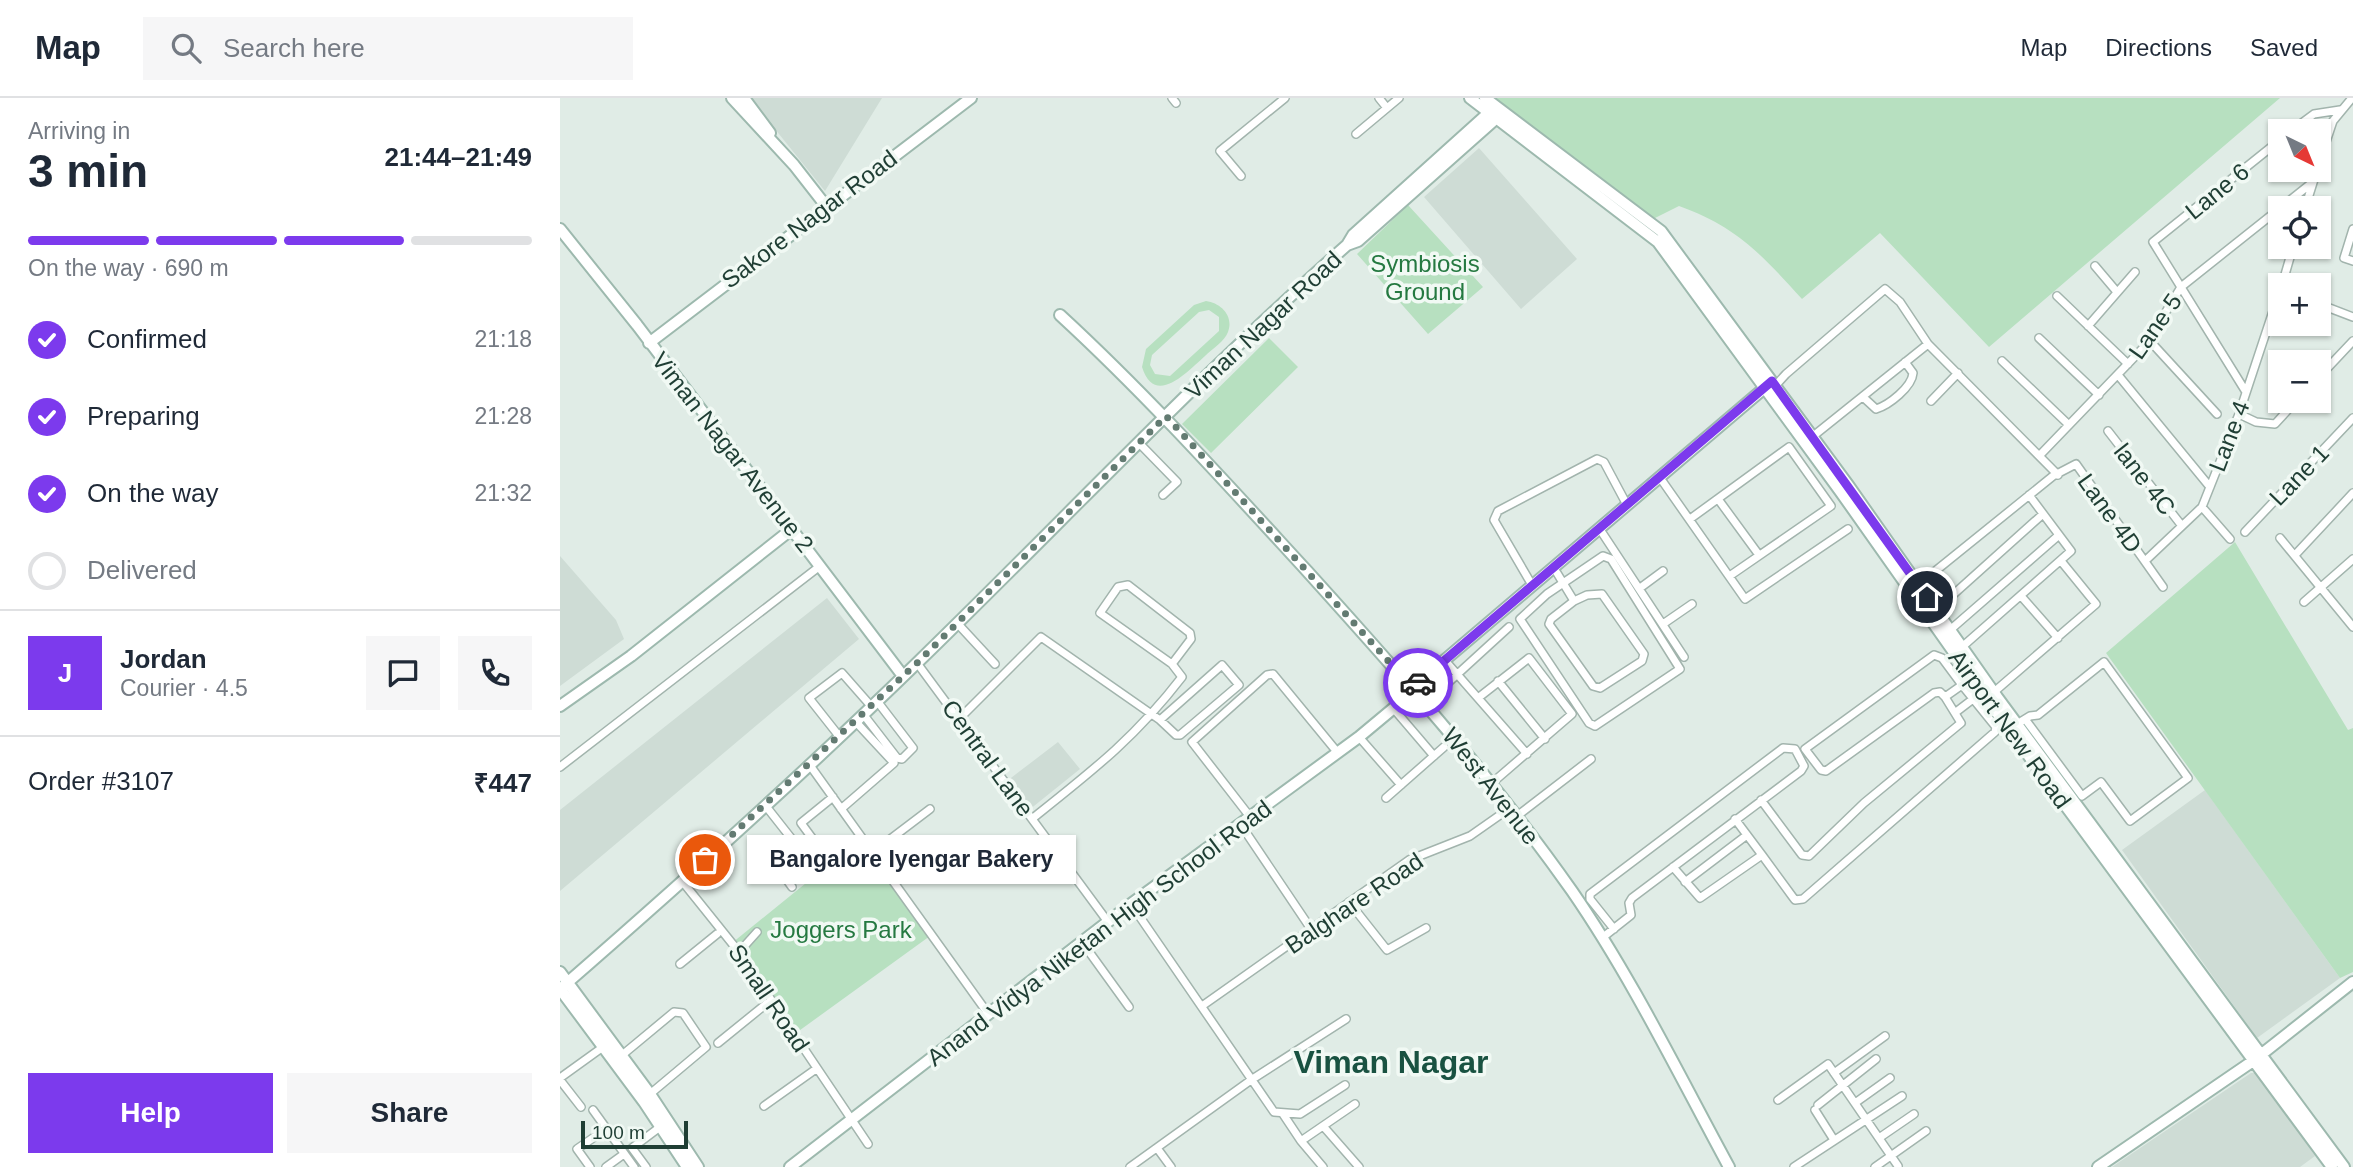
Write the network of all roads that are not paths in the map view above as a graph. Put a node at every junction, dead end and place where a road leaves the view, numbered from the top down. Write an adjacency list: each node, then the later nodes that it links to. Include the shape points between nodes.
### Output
1 (732, 98): 16 (street)
2 (744, 98): 16 (street)
3 (971, 98): 21 (street, Sakore Nagar Road)
4 (1379, 98): 10 (street)
5 (1399, 98): 10 (street)
6 (1470, 98): 12 (street, Airport New Road)
7 (1485, 98): 12 (street, Airport New Road)
8 (2352, 98): 11 (street)
9 (1280, 100): 18 (street, via 1220,151)
10 (1387, 108): 15 (street)
11 (2340, 110): 13 (street); 14 (street)
12 (1495, 113): 46 (street, Airport New Road, via 1654,237); 54 (street, Viman Nagar Road)
13 (2307, 119)
14 (2331, 133)
15 (1356, 134)
16 (778, 147): 21 (street)
17 (2268, 150): 27 (street, Lane 6, via 2153,242)
18 (1241, 176)
19 (2313, 182): 20 (street); 27 (street, Lane 5)
20 (2309, 196)
21 (826, 206): 38 (street, Sakore Nagar Road)
22 (2353, 229): 24 (street, via 2344,258)
23 (561, 234): 38 (street, Viman Nagar Avenue 2)
24 (2353, 261)
25 (2095, 266): 28 (street)
26 (2135, 272): 28 (street)
27 (2181, 287): 36 (street, Lane 5); 47 (street)
28 (2117, 292): 33 (street)
29 (2057, 296): 33 (street)
30 (2331, 309): 32 (street)
31 (1060, 315): 54 (street, West Avenue)
32 (2353, 317)
33 (2088, 326): 42 (street)
34 (2268, 327): 47 (street, Lane 4)
35 (2039, 338): 48 (street)
36 (2149, 340): 42 (street, Lane 5); 52 (street)
37 (2353, 341): 43 (street)
38 (649, 343): 74 (street, Viman Nagar Avenue 2)
39 (1928, 344): 41 (street); 44 (street); 46 (street, via 1900,302 1885,289)
40 (2002, 361): 56 (street)
41 (1905, 362): 49 (street); 49 (street, via 1913,373 1911,381 1883,407 1876,409)
42 (2128, 364): 45 (street, Lane 5)
43 (2331, 364)
44 (1958, 373): 50 (street); 60 (street)
45 (2118, 375): 48 (street, Lane 5); 64 (street)
46 (1770, 387): 58 (street, Airport New Road); 61 (street); 188 (street, Airport New Road, via 1997,713)
47 (2246, 393): 53 (street, Lane 4)
48 (2099, 395): 56 (street, Lane 5)
49 (1863, 397): 58 (street)
50 (1931, 401)
51 (2286, 413): 53 (street, via 2275,424)
52 (2217, 414)
53 (2239, 414): 64 (street, Lane 4)
54 (1166, 416): 59 (street, Viman Nagar Road); 119 (street, West Avenue)
55 (2353, 418): 77 (street, Lane 1)
56 (2069, 425): 60 (street, Lane 5)
57 (2108, 431): 73 (street, lane 4C)
58 (1812, 438): 90 (street, Airport New Road)
59 (1139, 443): 66 (street, via 1177,482); 101 (street, Viman Nagar Road)
60 (2040, 455): 62 (street)
61 (1676, 467): 63 (street); 69 (street)
62 (2058, 475): 67 (street); 85 (street, Lane 4D, via 2076,464)
63 (1663, 482): 72 (street); 76 (street)
64 (2210, 487): 70 (street, Lane 4)
65 (2353, 493): 82 (street)
66 (1163, 495)
67 (2029, 495): 71 (street); 90 (street)
68 (1718, 499): 72 (street); 81 (street); 81 (street, via 1789,447 1831,506)
69 (1627, 505): 76 (street); 91 (street, via 1604,462 1597,459 1498,511 1494,520)
70 (2202, 507): 73 (street, Lane 4); 80 (street)
71 (2043, 514): 78 (street); 100 (street)
72 (1690, 519): 88 (street)
73 (2182, 526): 85 (street, Lane 4)
74 (792, 529): 86 (street, Viman Nagar Avenue 2); 123 (street)
75 (1848, 529): 88 (street, via 1747,599)
76 (1601, 531): 89 (street); 91 (street); 94 (street)
77 (2245, 532)
78 (2059, 535): 84 (street, via 2071,551); 105 (street)
79 (2280, 538): 82 (street)
80 (2230, 539)
81 (1759, 555): 88 (street)
82 (2295, 555): 93 (street)
83 (2353, 559): 93 (street)
84 (2061, 561): 95 (street); 106 (street, via 2096,604)
85 (2145, 561): 92 (street, Lane 4D)
86 (820, 566): 114 (street, Viman Nagar Avenue 2); 142 (street)
87 (1663, 571): 94 (street)
88 (1731, 575)
89 (1560, 578): 89 (street, via 1520,619 1595,726 1681,669 1607,557); 96 (street); 99 (street)
90 (1918, 584): 100 (street, Airport New Road)
91 (1532, 585): 99 (street)
92 (2163, 587)
93 (2321, 587): 97 (street); 104 (street)
94 (1640, 588): 102 (street)
95 (2021, 596): 106 (street); 107 (street)
96 (1574, 601): 96 (street, via 1602,594 1644,654 1642,661 1600,688 1593,686 1549,624)
97 (2304, 602)
98 (1692, 604): 102 (street)
99 (1509, 609): 112 (street); 119 (street)
100 (1936, 610): 105 (street, Airport New Road)
101 (957, 623): 109 (street, Viman Nagar Road); 110 (street)
102 (1663, 624): 108 (street)
103 (1508, 627): 113 (street)
104 (2353, 627)
105 (1950, 630): 107 (street, Airport New Road)
106 (2058, 638): 118 (street)
107 (1962, 647): 118 (street, Airport New Road)
108 (1684, 657)
109 (917, 663): 114 (street, Viman Nagar Road); 128 (street, Central Lane)
110 (995, 664)
111 (1172, 664): 111 (street, via 1191,639 1190,633 1128,585 1118,587 1100,612); 127 (street, via 1182,677)
112 (1449, 665): 113 (street); 119 (street)
113 (1457, 674): 117 (street); 121 (street)
114 (903, 676): 125 (street, Viman Nagar Road)
115 (1497, 681): 121 (street); 133 (street); 133 (street, via 1524,659 1532,659 1572,714)
116 (1962, 685): 120 (street); 122 (street); 135 (street, via 1942,658 1934,655)
117 (1439, 691)
118 (1994, 692): 130 (street, Airport New Road)
119 (1412, 693): 124 (street, Anand Vidya Niketan High School Road); 143 (street, West Avenue)
120 (1945, 697): 126 (street); 135 (street, via 1934,693 1826,771)
121 (1478, 698): 138 (street)
122 (1973, 699): 126 (street); 158 (street, via 1996,732 1803,900 1795,900)
123 (560, 706)
124 (1393, 708): 132 (street, Anand Vidya Niketan High School Road); 139 (street)
125 (866, 710): 125 (street, via 898,758 911,753 913,748); 131 (street, Viman Nagar Road); 131 (street, via 842,673 809,698); 149 (street, via 894,763)
126 (1956, 712): 147 (street, via 1961,723 1864,803 1809,856 1802,855)
127 (1152, 716): 128 (street, via 1041,637); 129 (street); 152 (street, via 1120,749)
128 (960, 718): 152 (street, Central Lane)
129 (1160, 720): 129 (street, via 1181,735 1239,685 1222,665)
130 (2021, 722): 130 (street, via 2038,715 2104,662 2188,778 2130,821 2101,782 2082,796); 188 (street, Airport New Road)
131 (839, 736): 141 (street, Viman Nagar Road)
132 (1359, 737): 137 (street, Anand Vidya Niketan High School Road); 144 (street)
133 (1545, 739): 138 (street)
134 (1444, 747): 139 (street)
135 (1805, 749): 136 (street)
136 (1796, 750): 147 (street, via 1804,766 1801,771); 169 (street, via 1783,748 1590,894)
137 (1338, 753): 153 (street, Anand Vidya Niketan High School Road); 153 (street, via 1273,674 1267,675 1192,742)
138 (1527, 754): 143 (street)
139 (1434, 756): 144 (street)
140 (1591, 759): 151 (street, Balghare Road)
141 (809, 764): 145 (street); 148 (street, Viman Nagar Road)
142 (560, 767)
143 (1492, 783): 151 (street, West Avenue)
144 (1401, 785): 146 (street)
145 (832, 797): 149 (street); 159 (street, via 802,823)
146 (1386, 798)
147 (1761, 800): 154 (street)
148 (765, 805): 161 (street, Viman Nagar Road); 163 (street, via 791,838 791,844 772,859)
149 (841, 809): 157 (street)
150 (930, 810): 157 (street)
151 (1513, 812): 164 (street, Balghare Road, via 1470,836 1409,860); 172 (street, West Avenue)
152 (1033, 818): 166 (street, Central Lane)
153 (1251, 818): 155 (street, Anand Vidya Niketan High School Road)
154 (1735, 820): 156 (street); 160 (street)
155 (1241, 825): 165 (street, Anand Vidya Niketan High School Road); 168 (street)
156 (1747, 835): 158 (street); 162 (street)
157 (873, 853): 182 (street)
158 (1762, 855): 162 (street, via 1704,897 1697,897)
159 (826, 858)
160 (1673, 867): 162 (street); 169 (street, via 1629,900 1632,914)
161 (682, 881): 174 (street, Small Road); 178 (street, Viman Nagar Road)
162 (1685, 881)
163 (792, 887)
164 (1349, 902): 167 (street, via 1387,950); 168 (street, Balghare Road)
165 (1132, 904): 166 (street, Anand Vidya Niketan High School Road); 180 (street)
166 (1108, 922): 173 (street, Anand Vidya Niketan High School Road)
167 (1426, 928)
168 (1311, 929): 180 (street, Balghare Road)
169 (1614, 929): 172 (street)
170 (757, 932): 174 (street)
171 (717, 934): 175 (street)
172 (1602, 938): 232 (street, West Avenue)
173 (1082, 942): 181 (street); 182 (street, Anand Vidya Niketan High School Road)
174 (738, 952): 179 (street, Small Road)
175 (680, 964)
176 (560, 972): 178 (street)
177 (2353, 982): 188 (street)
178 (563, 986): 186 (street); 187 (street)
179 (771, 1000): 185 (street); 190 (street, Small Road)
180 (1202, 1006): 194 (street)
181 (1129, 1007)
182 (989, 1015): 207 (street, Anand Vidya Niketan High School Road)
183 (1346, 1019): 194 (street)
184 (1885, 1036): 191 (street)
185 (718, 1043)
186 (603, 1047): 193 (street); 210 (street)
187 (621, 1056): 197 (street); 197 (street, via 674,1012 683,1013 706,1047)
188 (2258, 1057): 235 (street); 236 (street, Airport New Road); 237 (street, Airport New Road)
189 (1876, 1059): 196 (street)
190 (816, 1069): 202 (street); 207 (street, Small Road)
191 (1834, 1073): 196 (street); 199 (street, via 1828,1064)
192 (1890, 1078): 200 (street)
193 (560, 1079): 203 (street)
194 (1251, 1080): 205 (street, via 1268,1106); 217 (street)
195 (1345, 1085): 205 (street, via 1300,1114)
196 (1842, 1085): 200 (street); 214 (street, via 1816,1108)
197 (650, 1094): 226 (street)
198 (1902, 1096): 208 (street)
199 (1778, 1100)
200 (1855, 1103): 208 (street)
201 (1355, 1104): 209 (street)
202 (764, 1106)
203 (581, 1107)
204 (593, 1110): 211 (street)
205 (1283, 1114): 215 (street)
206 (1914, 1114): 213 (street)
207 (852, 1119): 216 (street, Small Road); 227 (street, Anand Vidya Niketan High School Road)
208 (1866, 1120): 213 (street); 214 (street)
209 (1323, 1126): 215 (street); 231 (street)
210 (660, 1127): 220 (street); 225 (street, via 632,1148)
211 (606, 1129): 218 (street); 222 (street, via 577,1149)
212 (1926, 1131): 219 (street)
213 (1879, 1138): 219 (street)
214 (1834, 1140): 233 (street)
215 (1301, 1141): 230 (street)
216 (868, 1144)
217 (1157, 1148): 228 (street); 229 (street)
218 (624, 1153): 223 (street); 224 (street)
219 (1891, 1156): 221 (street); 234 (street)
220 (683, 1166)
221 (1898, 1166)
222 (590, 1167)
223 (606, 1167)
224 (634, 1167)
225 (646, 1167)
226 (698, 1167)
227 (790, 1167)
228 (1130, 1167)
229 (1171, 1167)
230 (1323, 1167)
231 (1359, 1167)
232 (1729, 1167)
233 (1794, 1167)
234 (1875, 1167)
235 (2098, 1167)
236 (2332, 1167)
237 (2344, 1167)

